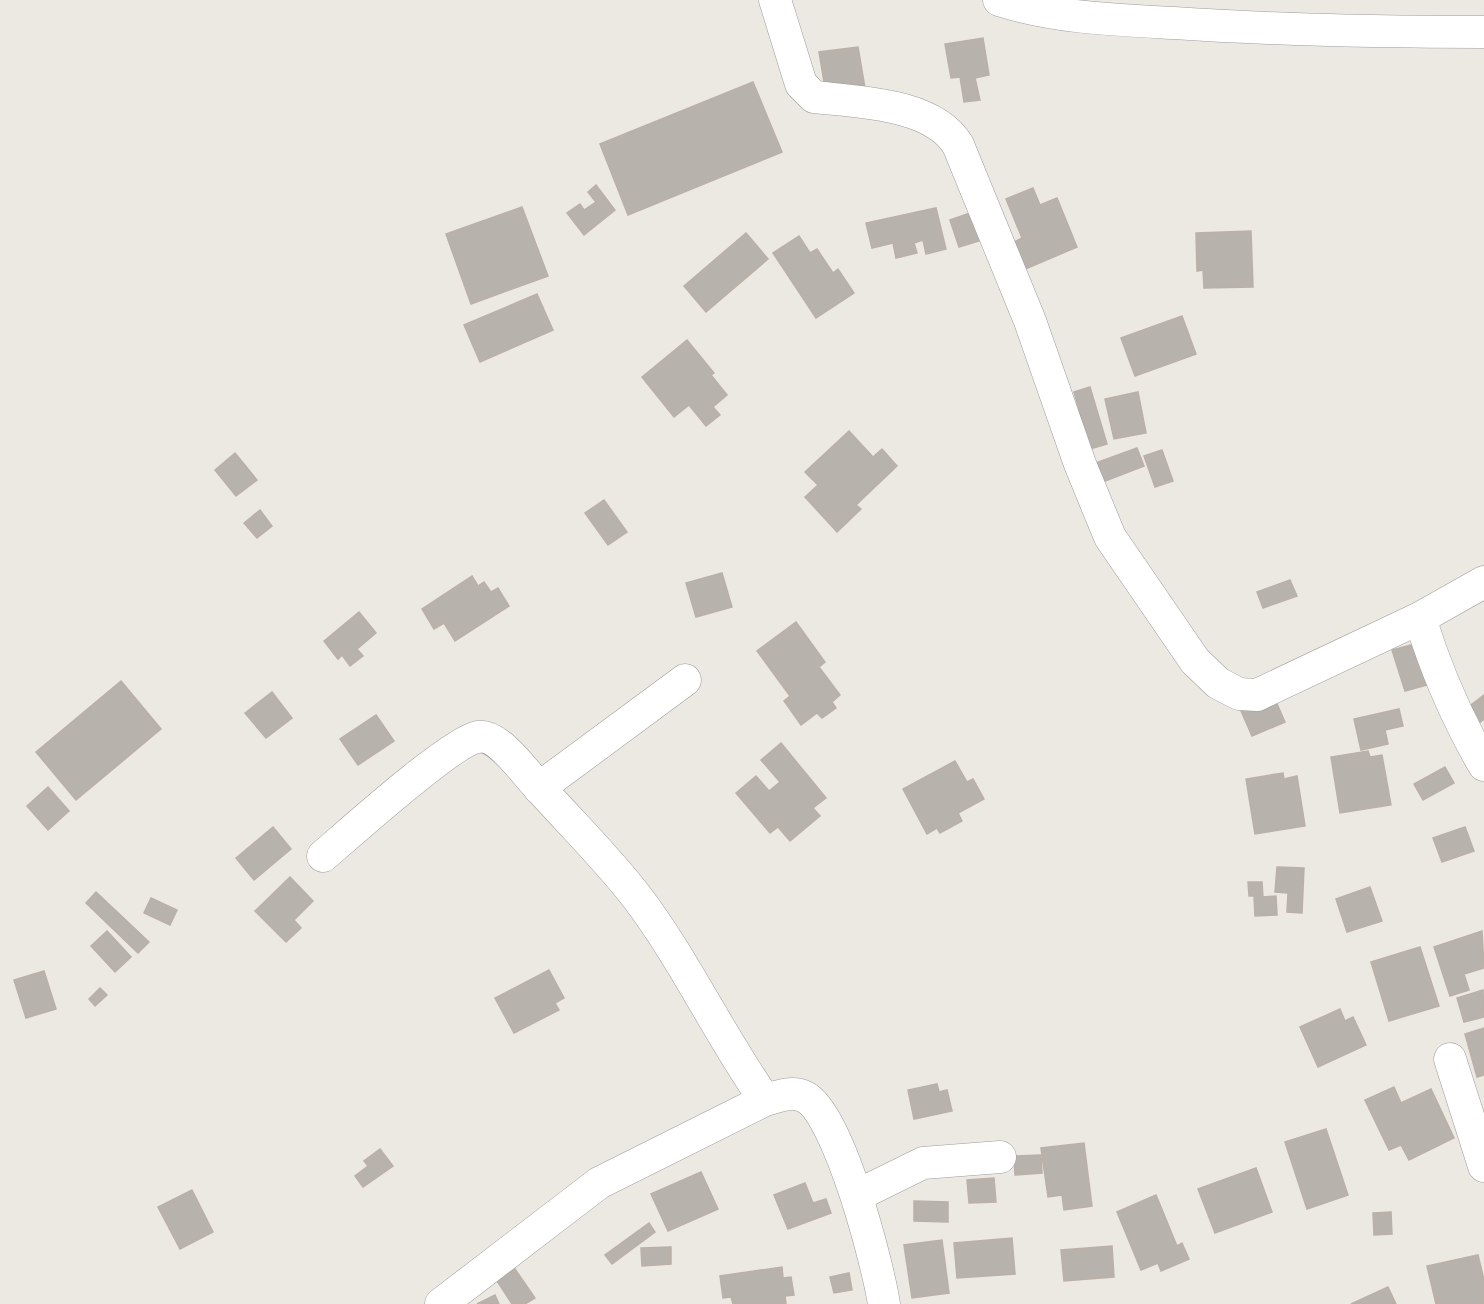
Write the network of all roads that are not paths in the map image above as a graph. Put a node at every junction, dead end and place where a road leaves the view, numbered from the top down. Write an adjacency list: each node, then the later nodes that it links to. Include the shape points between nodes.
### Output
1 (775, 0): 5 (street, via 801,84 807,92 814,97 896,108 951,132 1030,321 1110,537 1195,661 1218,683 1239,694 1257,695)
2 (999, 0): 3 (street, via 1022,8 1094,18 1299,31)
3 (1484, 32)
4 (1484, 582): 5 (street)
5 (1420, 618): 7 (street, via 1436,670)
6 (685, 680): 8 (street)
7 (1484, 765)
8 (539, 788): 9 (street, via 495,741 475,737 441,759); 11 (street, via 636,897)
9 (323, 856)
10 (1450, 1059): 13 (street)
11 (765, 1100): 14 (street, via 798,1094 813,1103); 15 (street, via 599,1183)
12 (1000, 1157): 14 (street, via 923,1163)
13 (1484, 1166)
14 (858, 1195): 16 (street)
15 (441, 1304)
16 (884, 1304)

